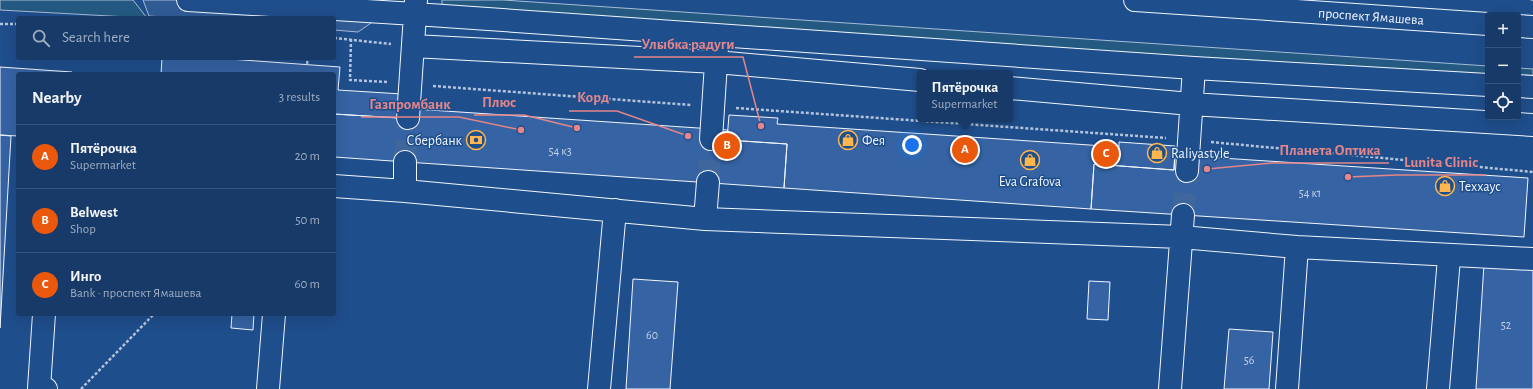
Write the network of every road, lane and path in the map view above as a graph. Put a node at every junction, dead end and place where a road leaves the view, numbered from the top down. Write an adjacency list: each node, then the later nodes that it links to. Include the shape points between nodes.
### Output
1 (188, 0): 3 (main road)
2 (1135, 0): 6 (main road, проспект Ямашева)
3 (415, 7): 9 (main road); 12 (main road)
4 (0, 24): 5 (path)
5 (16, 24)
6 (1485, 24)
7 (1521, 26): 8 (main road)
8 (1533, 27)
9 (718, 35): 14 (main road); 16 (main road)
10 (336, 38): 11 (path)
11 (351, 39): 12 (path); 18 (path, via 350,80)
12 (413, 46): 14 (main road); 18 (main road)
13 (308, 60): 15 (path)
14 (716, 62): 17 (main road); 24 (main road)
15 (307, 64)
16 (1194, 68): 19 (main road); 23 (main road)
17 (917, 80)
18 (410, 84): 24 (path); 25 (main road)
19 (1485, 84)
20 (1521, 86): 21 (main road)
21 (1533, 87)
22 (1013, 88): 23 (main road)
23 (1191, 104): 28 (main road); 30 (main road)
24 (713, 107): 26 (path); 29 (main road)
25 (408, 118)
26 (917, 121)
27 (936, 122): 30 (path)
28 (1533, 125)
29 (711, 139)
30 (1189, 139): 32 (main road); 33 (path)
31 (405, 162): 36 (main road)
32 (1186, 171)
33 (1533, 172)
34 (708, 182): 39 (main road)
35 (336, 186): 36 (main road)
36 (405, 191): 37 (main road)
37 (615, 210): 39 (main road); 50 (main road)
38 (1183, 215): 40 (main road)
39 (705, 218): 40 (main road)
40 (1181, 237): 41 (main road); 51 (main road)
41 (1297, 247): 43 (main road); 52 (main road)
42 (1449, 258): 53 (main road)
43 (1533, 259)
44 (44, 316): 47 (main road, via 39,388)
45 (152, 316): 48 (path)
46 (274, 316): 49 (main road)
47 (46, 389)
48 (81, 389)
49 (268, 389)
50 (599, 389)
51 (1170, 389)
52 (1287, 389)
53 (1438, 389)

